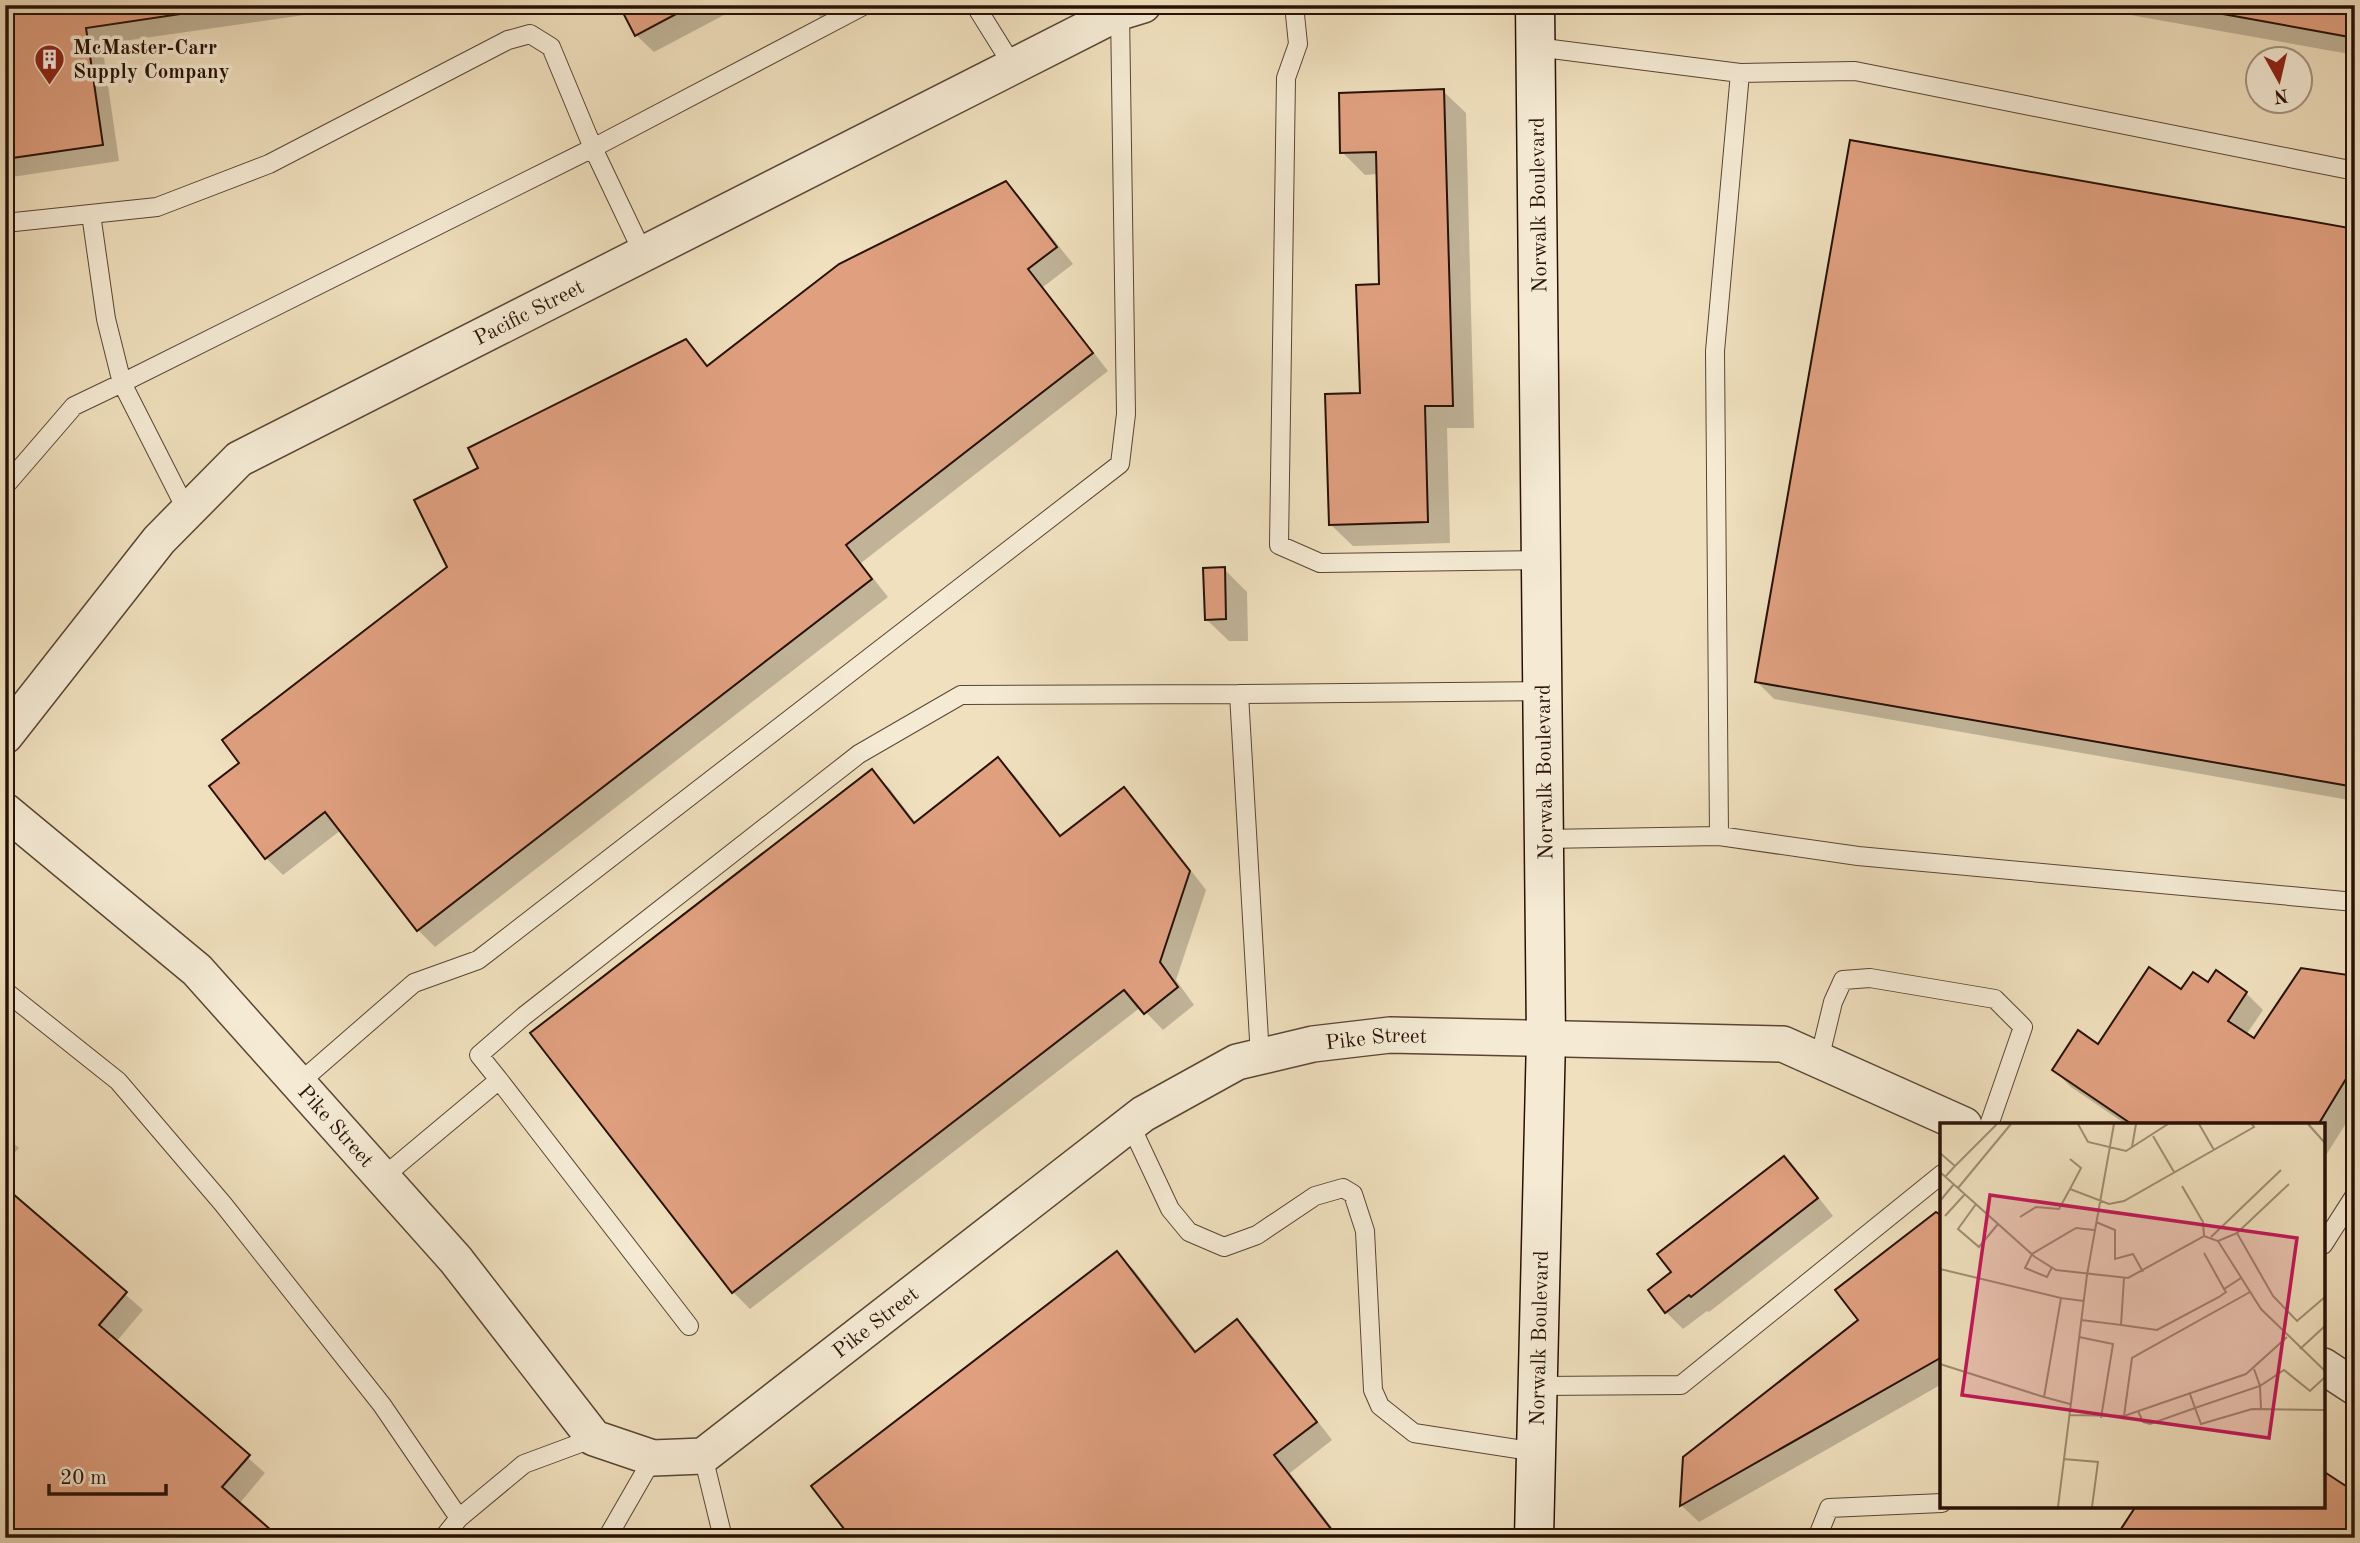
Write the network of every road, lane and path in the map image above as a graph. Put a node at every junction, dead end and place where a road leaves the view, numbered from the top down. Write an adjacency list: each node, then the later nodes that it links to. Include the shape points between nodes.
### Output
1 (864, 5): 9 (lane)
2 (975, 5): 7 (lane)
3 (1294, 5): 17 (lane, via 1298,44 1286,78 1279,545 1320,563)
4 (1535, 5): 6 (main road, Norwalk Boulevard)
5 (1131, 8): 7 (street, Pacific Street); 30 (lane, via 1126,414 1120,464 478,960 414,983)
6 (1536, 47): 8 (lane); 17 (main road, Norwalk Boulevard)
7 (1013, 66): 13 (street, Pacific Street)
8 (1740, 73): 10 (lane, via 1855,71); 22 (lane, via 1714,351)
9 (593, 148): 11 (lane, via 551,47 530,34 508,40 269,164 157,207); 13 (lane); 14 (lane)
10 (2355, 171)
11 (91, 214): 12 (lane); 14 (lane, via 106,319)
12 (5, 223)
13 (643, 253): 16 (street, Pacific Street, via 239,459)
14 (122, 383): 15 (lane, via 74,406); 16 (lane)
15 (5, 486)
16 (187, 511): 20 (street, Pacific Street, via 159,540)
17 (1542, 560): 18 (main road, Norwalk Boulevard)
18 (1543, 691): 19 (lane); 23 (main road, Norwalk Boulevard)
19 (1239, 694): 27 (lane); 29 (lane, via 961,695 859,754 524,1016 479,1055)
20 (5, 736)
21 (5, 811): 30 (street, Pike Street, via 197,970)
22 (1719, 836): 23 (lane); 24 (lane, via 1858,856)
23 (1544, 839): 26 (main road, Norwalk Boulevard)
24 (2355, 902)
25 (5, 990): 47 (lane, via 118,1081 382,1405)
26 (1546, 1038): 27 (street, Pike Street, via 1390,1035 1313,1044); 28 (street, Pike Street, via 1783,1044); 40 (main road, Norwalk Boulevard)
27 (1260, 1057): 33 (street, Pike Street, via 1237,1062)
28 (1819, 1060): 31 (street, Pike Street); 32 (lane, via 1843,980 1870,978 1995,999 2023,1027)
29 (499, 1080): 35 (lane); 38 (lane)
30 (299, 1083): 35 (street, Pike Street)
31 (1960, 1123)
32 (1990, 1123)
33 (1130, 1124): 43 (lane, via 1170,1209 1189,1232 1224,1247 1257,1235 1315,1196 1343,1188 1353,1194 1365,1231 1373,1390 1380,1406 1414,1433); 44 (street, Pike Street)
34 (1940, 1176): 40 (lane, via 1681,1385)
35 (383, 1177): 42 (street, Pike Street, via 456,1260)
36 (2355, 1195): 37 (lane)
37 (2325, 1242)
38 (689, 1326)
39 (2325, 1367): 41 (street)
40 (1537, 1387): 43 (main road, Norwalk Boulevard)
41 (2355, 1387)
42 (594, 1438): 45 (street); 47 (lane, via 524,1464)
43 (1536, 1452): 51 (main road, Norwalk Boulevard)
44 (703, 1457): 45 (street); 50 (lane)
45 (653, 1458): 49 (lane)
46 (1940, 1503): 52 (lane, via 1829,1508)
47 (459, 1518): 48 (lane)
48 (443, 1538)
49 (607, 1538)
50 (723, 1538)
51 (1534, 1538)
52 (1818, 1538)

